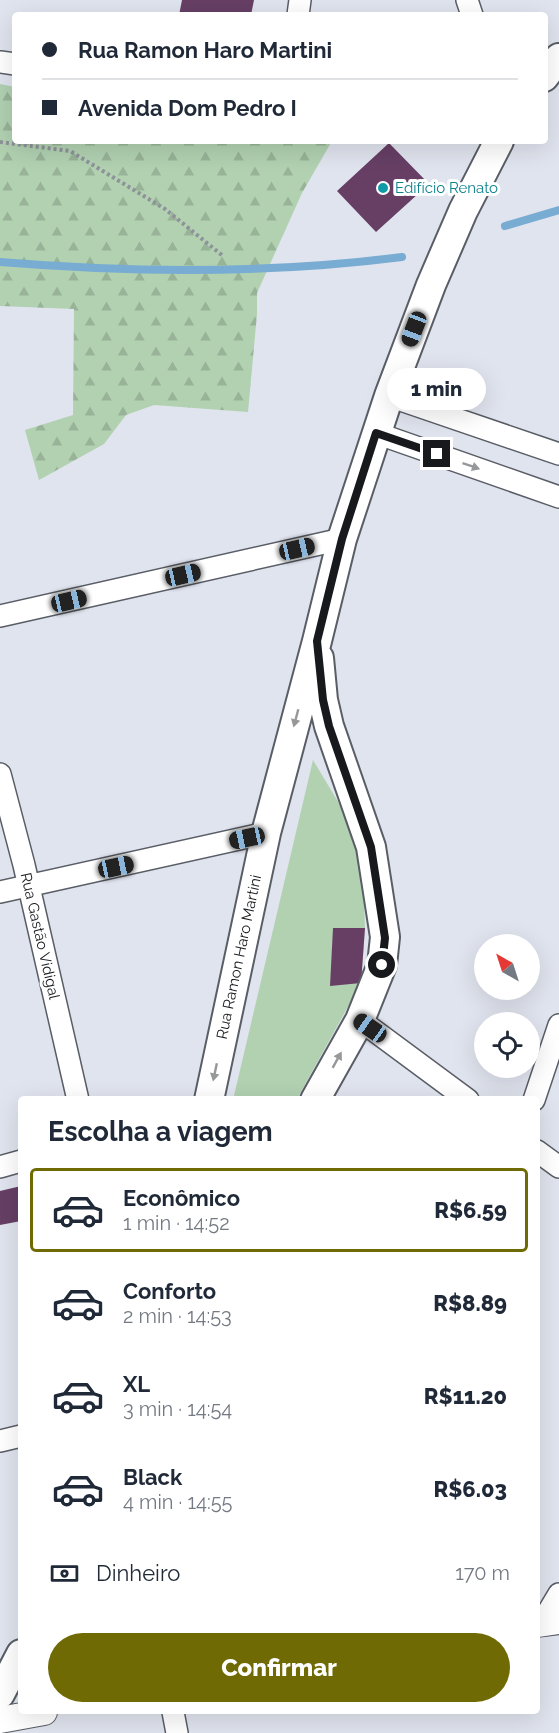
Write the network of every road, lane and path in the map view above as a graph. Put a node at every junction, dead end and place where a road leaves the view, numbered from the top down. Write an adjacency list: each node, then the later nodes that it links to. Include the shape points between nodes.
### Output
1 (559, 58): 2 (main road)
2 (548, 72)
3 (16, 144): 5 (path, via 70,151 165,209)
4 (497, 144): 6 (main road, Rua Ramon Haro Martini, via 431,285)
5 (223, 256)
6 (389, 396): 7 (main road, Rua Ramon Haro Martini); 8 (street)
7 (376, 433): 9 (street, one-way to 9); 10 (main road, Rua Ramon Haro Martini)
8 (559, 454)
9 (559, 496)
10 (342, 539): 11 (street); 12 (main road, Rua Ramon Haro Martini)
11 (0, 616)
12 (317, 641): 13 (main road, Rua Ramon Haro Martini, one-way to 13); 14 (main road, Rua Ramon Haro Martini, via 323,700)
13 (285, 759): 14 (main road, via 304,745 316,746); 16 (main road, Rua Ramon Haro Martini)
14 (342, 762): 19 (main road, Rua Ramon Haro Martini, via 371,847 385,938 382,965)
15 (0, 774): 17 (street, Rua Gastão Vidigal)
16 (266, 833): 17 (street); 22 (main road, Rua Ramon Haro Martini, one-way to 22)
17 (29, 886): 18 (street); 21 (street, Rua Gastão Vidigal)
18 (0, 892)
19 (360, 1020): 23 (main road, Rua Ramon Haro Martini, one-way to 19); 24 (street)
20 (559, 1025): 25 (street)
21 (77, 1096)
22 (209, 1096)
23 (317, 1096)
24 (463, 1096)
25 (535, 1096)
26 (540, 1153): 29 (street)
27 (18, 1162): 28 (street)
28 (0, 1167)
29 (559, 1167)
30 (18, 1437): 31 (street)
31 (0, 1441)
32 (559, 1594): 33 (street)
33 (546, 1623)
34 (18, 1660): 35 (main road)
35 (0, 1694)
36 (33, 1714): 38 (street)
37 (173, 1714): 39 (street)
38 (0, 1720)
39 (177, 1733)

